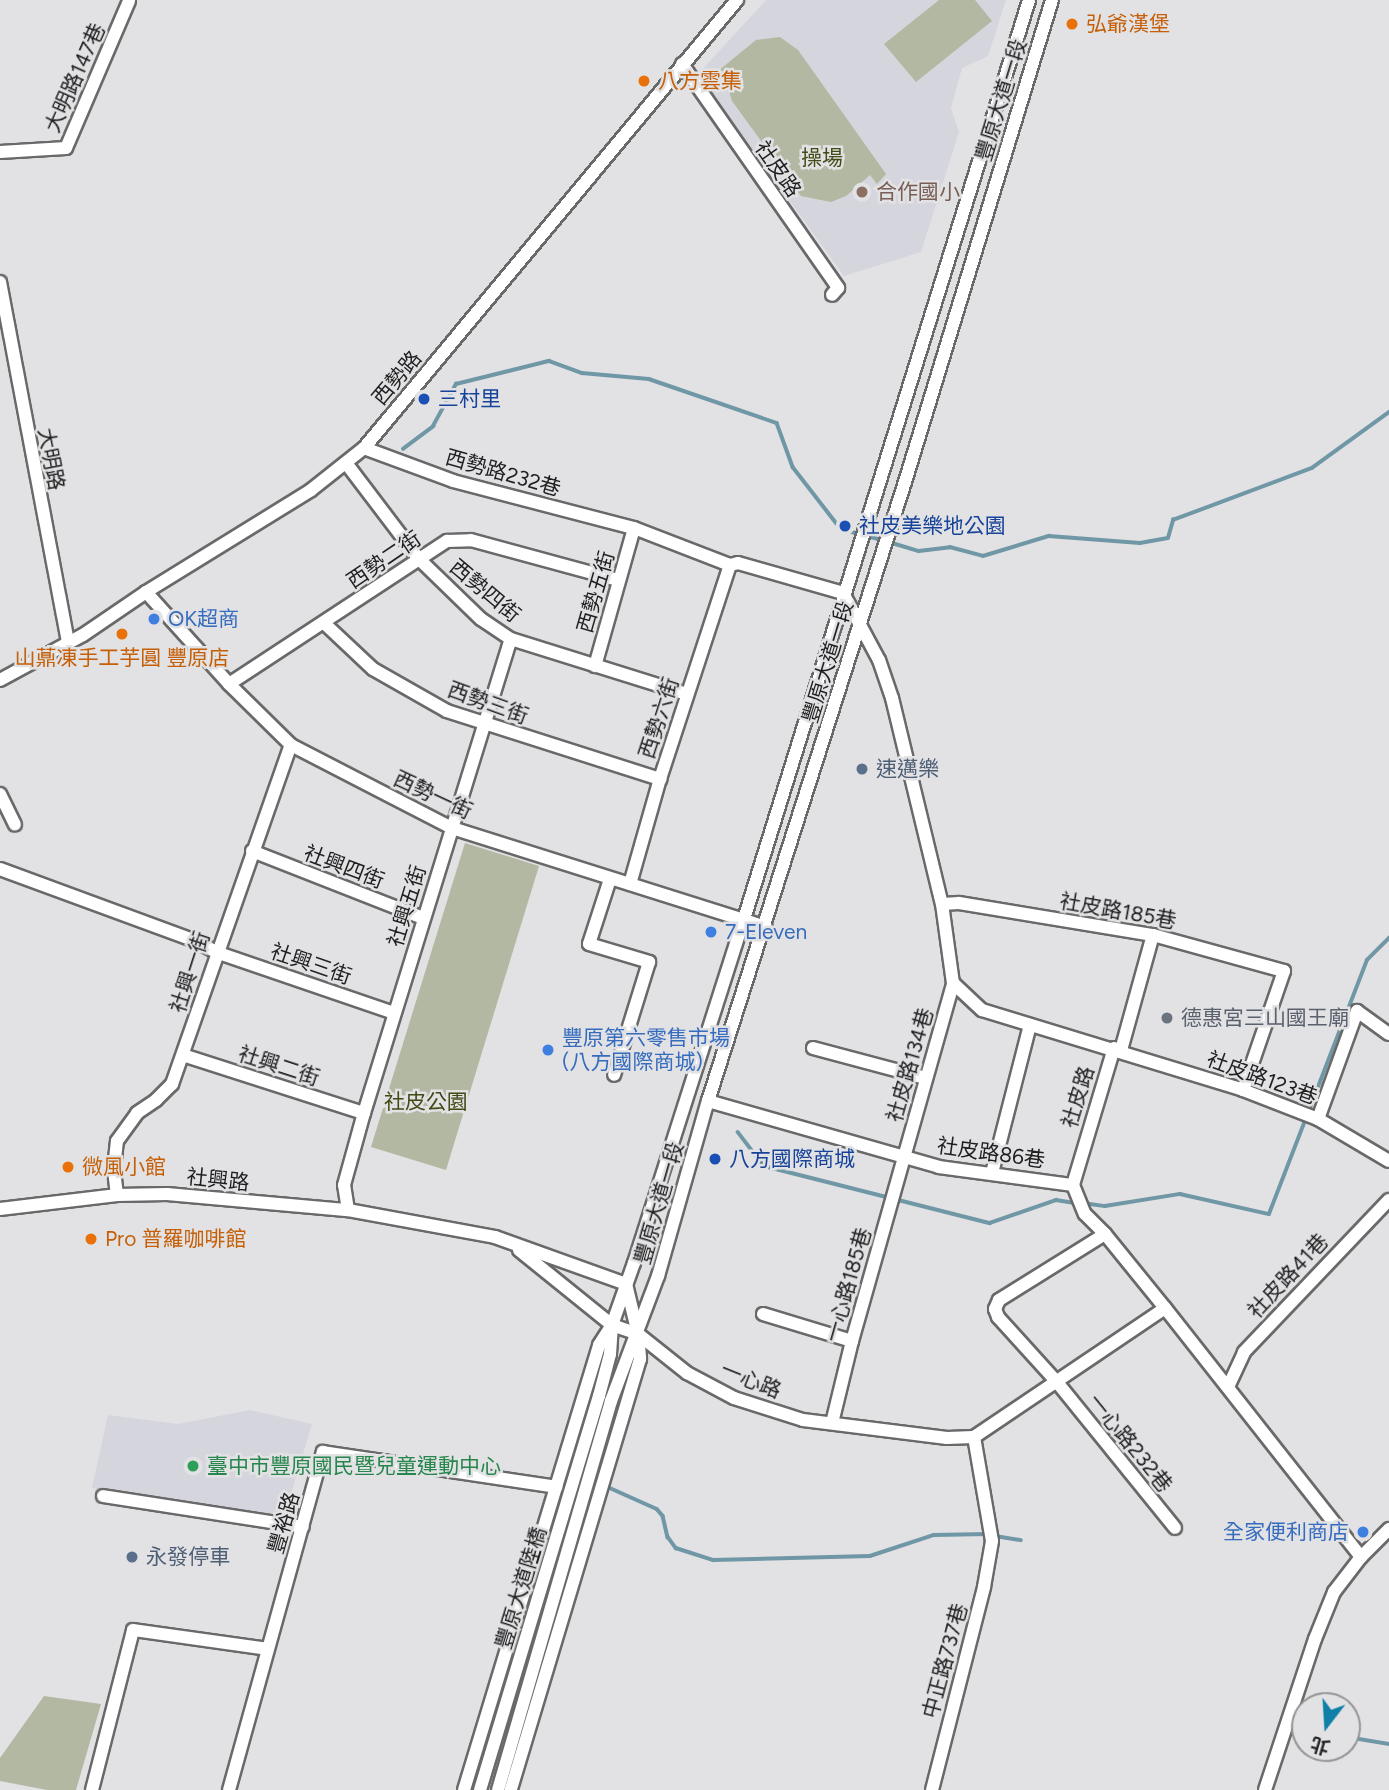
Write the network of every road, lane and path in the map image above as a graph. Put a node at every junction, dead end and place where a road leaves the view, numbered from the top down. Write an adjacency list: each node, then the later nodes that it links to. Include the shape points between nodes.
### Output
1 (737, 0): 5 (street, 西勢路)
2 (1029, 0): 16 (street, 豐原大道一段)
3 (1052, 0): 18 (street, 豐原大道一段)
4 (129, 1): 6 (street, 大明路147巷, via 66,148)
5 (682, 64): 8 (street, 社皮路, via 838,288); 9 (street, 西勢路)
6 (0, 152)
7 (0, 282): 20 (street, 大明路)
8 (832, 295)
9 (364, 448): 10 (street, 西勢路); 11 (street, 西勢路232巷, via 453,481)
10 (346, 463): 12 (street, 西勢四街); 15 (street, 西勢路, via 311,490)
11 (634, 528): 13 (street, 西勢路232巷); 14 (street, 西勢五街)
12 (419, 559): 14 (street, 西勢二街, via 447,541 471,540); 17 (street, 西勢二街); 19 (street, 西勢四街, via 481,619)
13 (730, 565): 16 (street, 西勢路232巷, via 738,563); 24 (street, 西勢六街)
14 (618, 580): 21 (street, 西勢五街)
15 (146, 592): 20 (street, 西勢路); 23 (street, 西勢一街)
16 (843, 593): 18 (street); 37 (street, 豐原大道一段)
17 (324, 623): 23 (street, 西勢二街); 25 (street, 西勢三街, via 373,669 447,711)
18 (859, 625): 35 (street, via 879,660 892,698); 38 (street, 豐原大道一段)
19 (512, 639): 21 (street, 西勢四街); 25 (street, 社興五街)
20 (68, 643): 22 (street, 西勢路)
21 (595, 666): 24 (street, 西勢四街)
22 (0, 680)
23 (229, 684): 26 (street, 西勢一街)
24 (687, 694): 27 (street, 西勢六街)
25 (483, 725): 27 (street, 西勢三街); 30 (street, 社興五街)
26 (291, 745): 30 (street, 西勢一街); 31 (street, 社興一街)
27 (660, 779): 34 (street, 西勢六街)
28 (0, 794): 29 (street)
29 (15, 825)
30 (452, 828): 33 (street, 西勢一街); 36 (street, 社興五街)
31 (252, 851): 36 (street, 社興四街); 40 (street, 社興一街)
32 (0, 869): 40 (street, 社興三街)
33 (610, 879): 34 (street, 西勢一街); 48 (street, via 590,944 649,962)
34 (630, 884): 37 (street, 西勢一街)
35 (942, 904): 39 (street, 社皮路185巷); 41 (street)
36 (423, 918): 42 (street, 社興五街)
37 (744, 919): 38 (street, 西勢一街); 64 (street, 豐原大道一段)
38 (766, 927): 51 (street, 豐原大道一段)
39 (1153, 934): 46 (street); 50 (street, 社皮路185巷, via 1284,971)
40 (216, 952): 42 (street, 社興三街); 47 (street, 社興一街)
41 (953, 983): 43 (street, 社皮路, via 982,1010); 49 (street, 社皮路134巷)
42 (394, 1013): 52 (street, 社興五街)
43 (1030, 1025): 46 (street, 社皮路); 56 (street)
44 (1389, 1034): 53 (street, via 1357,1011)
45 (813, 1048): 49 (street)
46 (1117, 1049): 50 (street, 社皮路123巷); 57 (street, 社皮路)
47 (183, 1055): 52 (street, 社興二街); 58 (street, 社興一街, via 172,1084 137,1113 117,1141)
48 (614, 1075)
49 (926, 1078): 54 (street, 社皮路134巷)
50 (1243, 1090): 53 (street, 社皮路123巷)
51 (708, 1101): 54 (street, 社皮路86巷); 68 (street, 豐原大道一段)
52 (364, 1114): 61 (street, 社興五街, via 344,1185)
53 (1318, 1119): 55 (street, 社皮路123巷)
54 (904, 1158): 56 (street, 社皮路86巷); 69 (street, 一心路185巷)
55 (1389, 1161)
56 (992, 1173): 57 (street, 社皮路86巷)
57 (1073, 1185): 62 (street, via 1085,1214)
58 (117, 1195): 60 (street, 社興路); 61 (street, 社興路, via 167,1194)
59 (1389, 1200): 71 (street, 社皮路41巷, via 1244,1352)
60 (0, 1209)
61 (348, 1210): 63 (street, via 439,1225)
62 (1105, 1234): 65 (street); 70 (street, 一心路232巷, via 999,1300 995,1309)
63 (512, 1244): 64 (street); 67 (street, 一心路)
64 (626, 1284): 67 (street, 豐原大道一段); 68 (street)
65 (1166, 1308): 70 (street); 71 (street)
66 (763, 1314): 69 (street)
67 (612, 1325): 68 (street, 一心路); 72 (street, 豐原大道一段); 75 (street, 豐原大道一段, via 599,1345)
68 (638, 1334): 72 (street, 豐原大道一段); 73 (street, 一心路, via 687,1373 734,1398 803,1420); 87 (street, 豐原大道一段, via 640,1359)
69 (852, 1340): 73 (street, 一心路185巷)
70 (1056, 1381): 74 (street); 78 (street, 一心路232巷)
71 (1228, 1387): 80 (street)
72 (605, 1399): 85 (street, 豐原大道陸橋); 86 (street, 豐原大道陸橋)
73 (832, 1423): 74 (street, 一心路, via 947,1438)
74 (974, 1437): 88 (street, 中正路737巷, via 992,1541)
75 (556, 1487): 77 (street, 豐裕路, via 323,1452); 84 (street, 豐原大道一段)
76 (103, 1496): 77 (street)
77 (303, 1527): 81 (street, 豐裕路)
78 (1175, 1528)
79 (1389, 1529): 80 (street)
80 (1361, 1557): 89 (street, via 1334,1592)
81 (268, 1649): 82 (street, via 133,1630); 83 (street, 豐裕路)
82 (92, 1790)
83 (229, 1790)
84 (464, 1790)
85 (480, 1790)
86 (498, 1790)
87 (511, 1790)
88 (932, 1790)
89 (1265, 1790)

